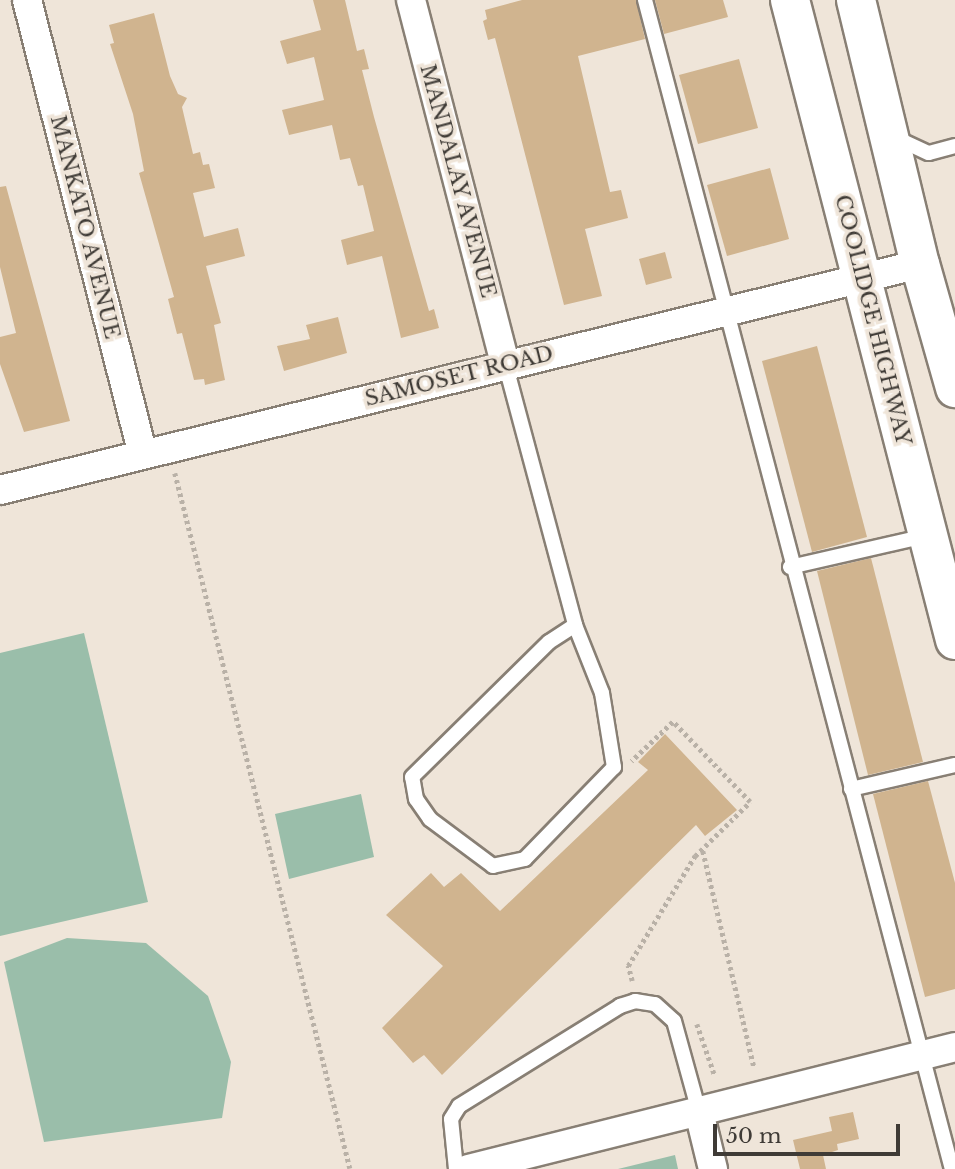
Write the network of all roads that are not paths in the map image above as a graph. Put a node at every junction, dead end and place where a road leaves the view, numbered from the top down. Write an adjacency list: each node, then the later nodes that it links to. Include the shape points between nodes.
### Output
1 (27, 0): 14 (street, MANKATO AVENUE)
2 (411, 0): 12 (street, MANDALAY AVENUE)
3 (645, 0): 11 (lane)
4 (790, 0): 8 (main road, COOLIDGE HIGHWAY)
5 (856, 0): 6 (main road)
6 (888, 134): 7 (lane, via 929,153); 8 (main road, via 881,164 870,168 847,164); 9 (main road)
7 (955, 146)
8 (829, 149): 10 (main road, COOLIDGE HIGHWAY)
9 (920, 264): 10 (street, SAMOSET ROAD); 13 (main road)
10 (862, 276): 11 (street, SAMOSET ROAD); 16 (main road, COOLIDGE HIGHWAY)
11 (723, 311): 12 (street, SAMOSET ROAD); 17 (lane)
12 (505, 363): 14 (street, SAMOSET ROAD); 18 (lane)
13 (955, 388)
14 (144, 454): 15 (street, SAMOSET ROAD)
15 (0, 491)
16 (928, 535): 17 (lane); 19 (main road, COOLIDGE HIGHWAY)
17 (790, 567): 21 (lane)
18 (575, 625): 18 (lane, via 549,642 412,777 416,799 430,819 493,866 525,859 614,767 603,693)
19 (954, 635)
20 (955, 765): 21 (lane)
21 (850, 789): 23 (lane)
22 (955, 1047): 23 (street)
23 (922, 1055): 24 (street); 28 (lane)
24 (699, 1112): 25 (lane, via 674,1021 655,1004 635,1001 459,1106 451,1119 450,1137); 26 (street); 27 (street)
25 (456, 1169)
26 (468, 1169)
27 (713, 1169)
28 (952, 1169)

